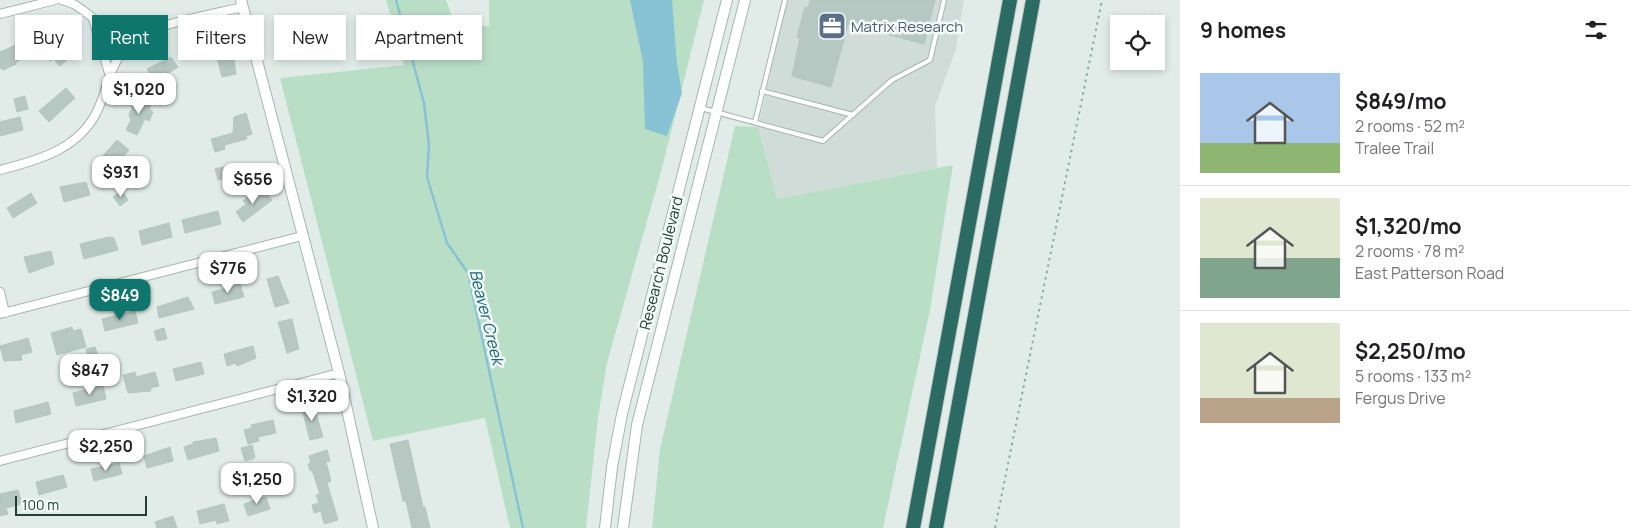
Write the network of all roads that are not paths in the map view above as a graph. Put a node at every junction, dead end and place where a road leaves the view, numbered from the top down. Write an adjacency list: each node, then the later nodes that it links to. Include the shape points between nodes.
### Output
1 (55, 0): 10 (street)
2 (62, 0): 11 (street, via 80,7)
3 (727, 0): 17 (main road, Research Boulevard)
4 (745, 0): 18 (main road, Research Boulevard)
5 (785, 0): 16 (lane)
6 (944, 0): 19 (lane, via 930,60 892,80)
7 (1010, 0): 27 (highway)
8 (1033, 0): 31 (highway)
9 (242, 4): 12 (street); 22 (main road)
10 (0, 14)
11 (92, 17)
12 (168, 26)
13 (105, 60): 15 (street)
14 (118, 60): 15 (street)
15 (109, 73): 21 (street, via 99,108 73,142 57,151)
16 (762, 91): 19 (lane); 20 (lane)
17 (700, 108): 18 (lane); 29 (main road, Research Boulevard, via 622,414 612,467)
18 (717, 112): 20 (lane); 30 (main road, Research Boulevard, via 638,425)
19 (853, 115): 20 (lane, via 823,141)
20 (754, 122)
21 (0, 170)
22 (302, 236): 24 (street); 25 (main road)
23 (0, 292): 24 (street)
24 (3, 314)
25 (339, 373): 26 (street); 28 (main road)
26 (0, 460)
27 (913, 527)
28 (373, 528)
29 (606, 528)
30 (624, 528)
31 (936, 528)

